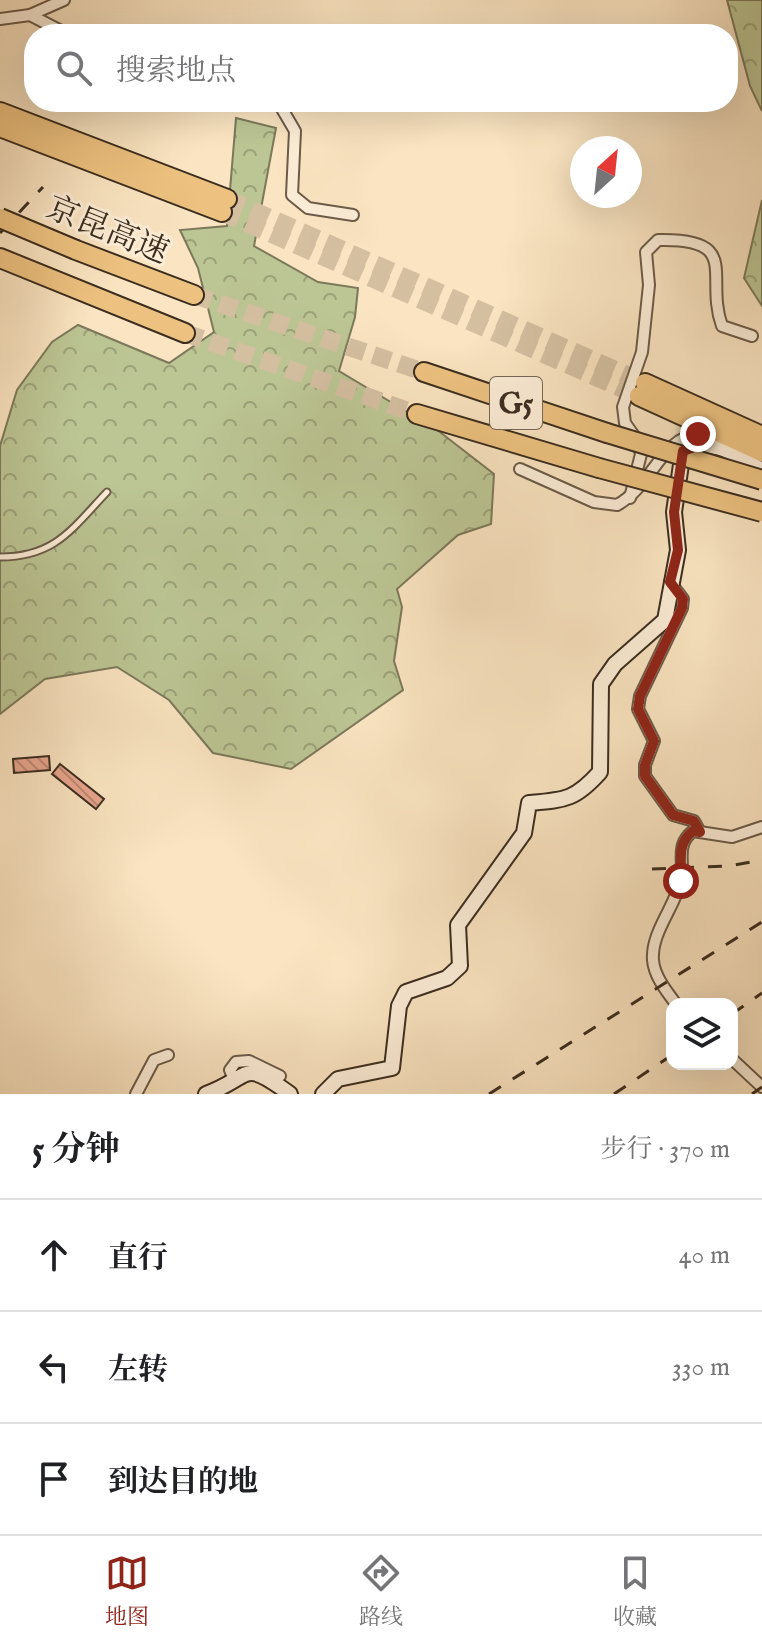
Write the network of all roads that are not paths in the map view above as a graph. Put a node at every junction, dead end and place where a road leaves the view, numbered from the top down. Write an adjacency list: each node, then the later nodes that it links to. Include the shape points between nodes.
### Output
1 (64, 0): 2 (street)
2 (30, 15): 3 (street); 4 (street)
3 (0, 19)
4 (48, 24)
5 (0, 112): 7 (highway, via 224,206)
6 (284, 112): 8 (street, via 295,131 292,195 308,208)
7 (0, 127)
8 (353, 215)
9 (0, 218): 11 (highway, 京昆高速, bridge)
10 (0, 258): 12 (highway)
11 (194, 295)
12 (185, 333)
13 (752, 336): 23 (street, via 722,326 716,310 717,265 705,247 686,240 658,240 646,252 649,285 642,352 623,407 641,454)
14 (424, 372): 21 (highway, G5, bridge)
15 (417, 414): 24 (highway, G5, bridge)
16 (762, 436): 18 (highway, via 642,390)
17 (705, 443): 20 (street); 23 (street, via 698,434 683,436); 26 (street, via 683,451 674,512 678,550)
18 (762, 452)
19 (520, 469): 23 (street, via 594,502 617,505)
20 (762, 470)
21 (762, 480)
22 (107, 492): 25 (lane, via 60,543 25,557)
23 (630, 498)
24 (762, 512)
25 (0, 557)
26 (670, 582): 28 (street, via 683,599 682,608 638,709 654,741 645,776 663,805 673,815 694,821); 38 (street, via 665,620 615,664 601,684 600,772 581,793 562,801 529,803 524,833 458,925 460,966 447,978 406,992 399,1006 392,1068 338,1079)
27 (762, 827): 28 (street, via 732,837)
28 (700, 832): 29 (street, via 684,838 681,881 653,958)
29 (672, 998)
30 (168, 1055): 35 (street, via 154,1060)
31 (738, 1065): 34 (street)
32 (280, 1076): 33 (street, via 249,1061 236,1062 230,1070)
33 (234, 1080): 36 (street); 37 (street, via 253,1072)
34 (762, 1087)
35 (136, 1094)
36 (206, 1094)
37 (290, 1094)
38 (323, 1094)

